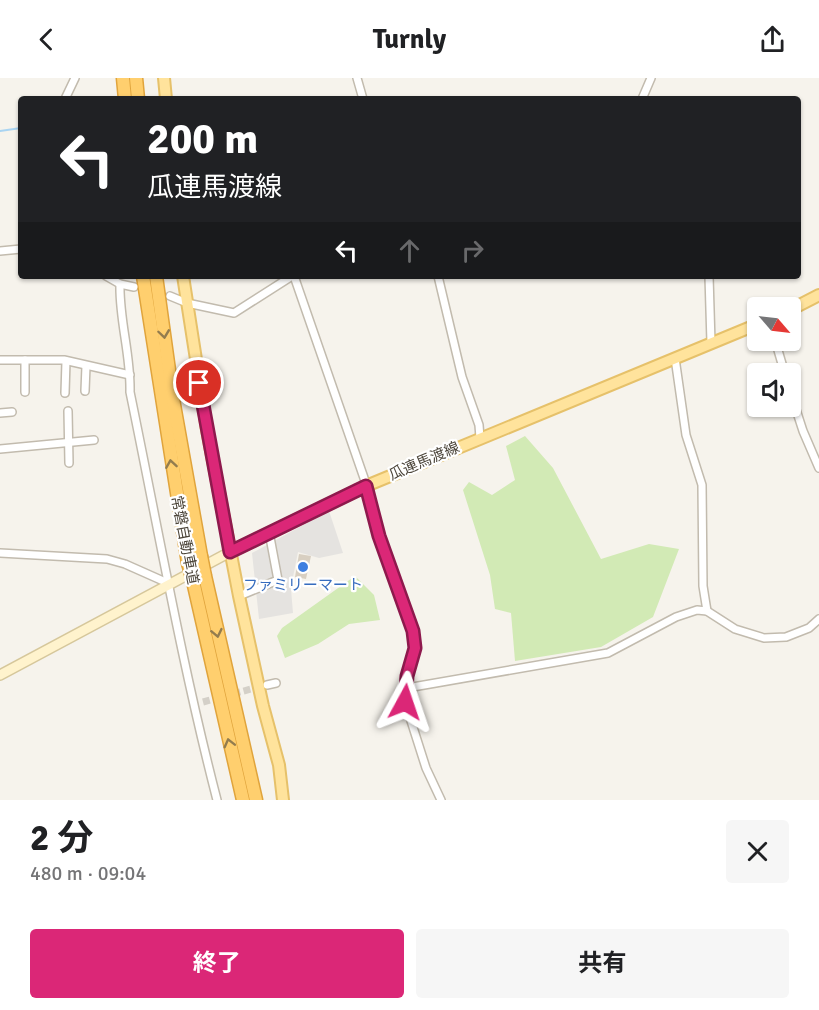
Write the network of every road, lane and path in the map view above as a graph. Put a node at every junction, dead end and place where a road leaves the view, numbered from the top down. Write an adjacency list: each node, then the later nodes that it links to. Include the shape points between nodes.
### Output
1 (75, 78): 7 (street)
2 (123, 78): 8 (highway)
3 (136, 78): 9 (highway)
4 (164, 78): 10 (main road)
5 (357, 78): 11 (street)
6 (651, 78): 12 (street)
7 (66, 96)
8 (125, 96)
9 (138, 96)
10 (166, 96)
11 (362, 96)
12 (643, 96)
13 (18, 249): 14 (street)
14 (0, 251)
15 (111, 279): 23 (street)
16 (142, 279): 54 (highway, 常磐自動車道, one-way to 16, bridge, via 188,563)
17 (156, 279): 54 (highway, 常磐自動車道, one-way to 54, bridge, via 201,556)
18 (183, 279): 27 (main road)
19 (288, 279): 27 (street, via 234,313)
20 (294, 279): 50 (street)
21 (439, 279): 44 (street)
22 (709, 279): 30 (street)
23 (120, 284): 24 (street); 36 (street)
24 (134, 287)
25 (171, 296): 27 (street)
26 (819, 296): 28 (main road)
27 (187, 303): 52 (main road)
28 (801, 305)
29 (747, 328): 30 (main road, 瓜連馬渡線)
30 (711, 343): 31 (main road, 瓜連馬渡線)
31 (675, 358): 44 (main road, 瓜連馬渡線); 57 (street, via 686,435 702,485)
32 (0, 360): 33 (street)
33 (25, 360): 34 (street); 38 (street)
34 (66, 361): 35 (street); 39 (street)
35 (86, 366): 36 (street); 37 (street)
36 (130, 375): 55 (street, via 130,392)
37 (85, 391)
38 (25, 392)
39 (65, 393)
40 (68, 411): 46 (street)
41 (12, 412): 42 (street)
42 (0, 413)
43 (798, 417): 49 (street)
44 (480, 438): 50 (main road, 瓜連馬渡線)
45 (94, 440): 46 (street)
46 (69, 442): 47 (street); 48 (street)
47 (0, 449)
48 (69, 463)
49 (819, 468)
50 (366, 486): 51 (main road, 瓜連馬渡線); 62 (street, via 379,536 413,631 415,648 407,676)
51 (269, 532): 52 (main road, 瓜連馬渡線); 56 (street, via 278,580)
52 (230, 552): 55 (street); 56 (main road)
53 (0, 553): 55 (street, via 107,559)
54 (199, 578): 66 (highway, 常磐自動車道, one-way to 54); 67 (highway, 常磐自動車道, one-way to 67)
55 (170, 584): 59 (street); 64 (street)
56 (238, 596): 68 (main road, via 279,765)
57 (706, 611): 58 (street, via 735,629 764,638 786,637 809,628); 62 (street, via 676,617 608,653)
58 (819, 619)
59 (0, 675)
60 (276, 683): 61 (street)
61 (267, 685)
62 (408, 688): 69 (street, via 405,702 426,768)
63 (203, 702): 64 (street)
64 (194, 705): 65 (street)
65 (217, 800)
66 (243, 800)
67 (256, 800)
68 (283, 800)
69 (441, 800)

